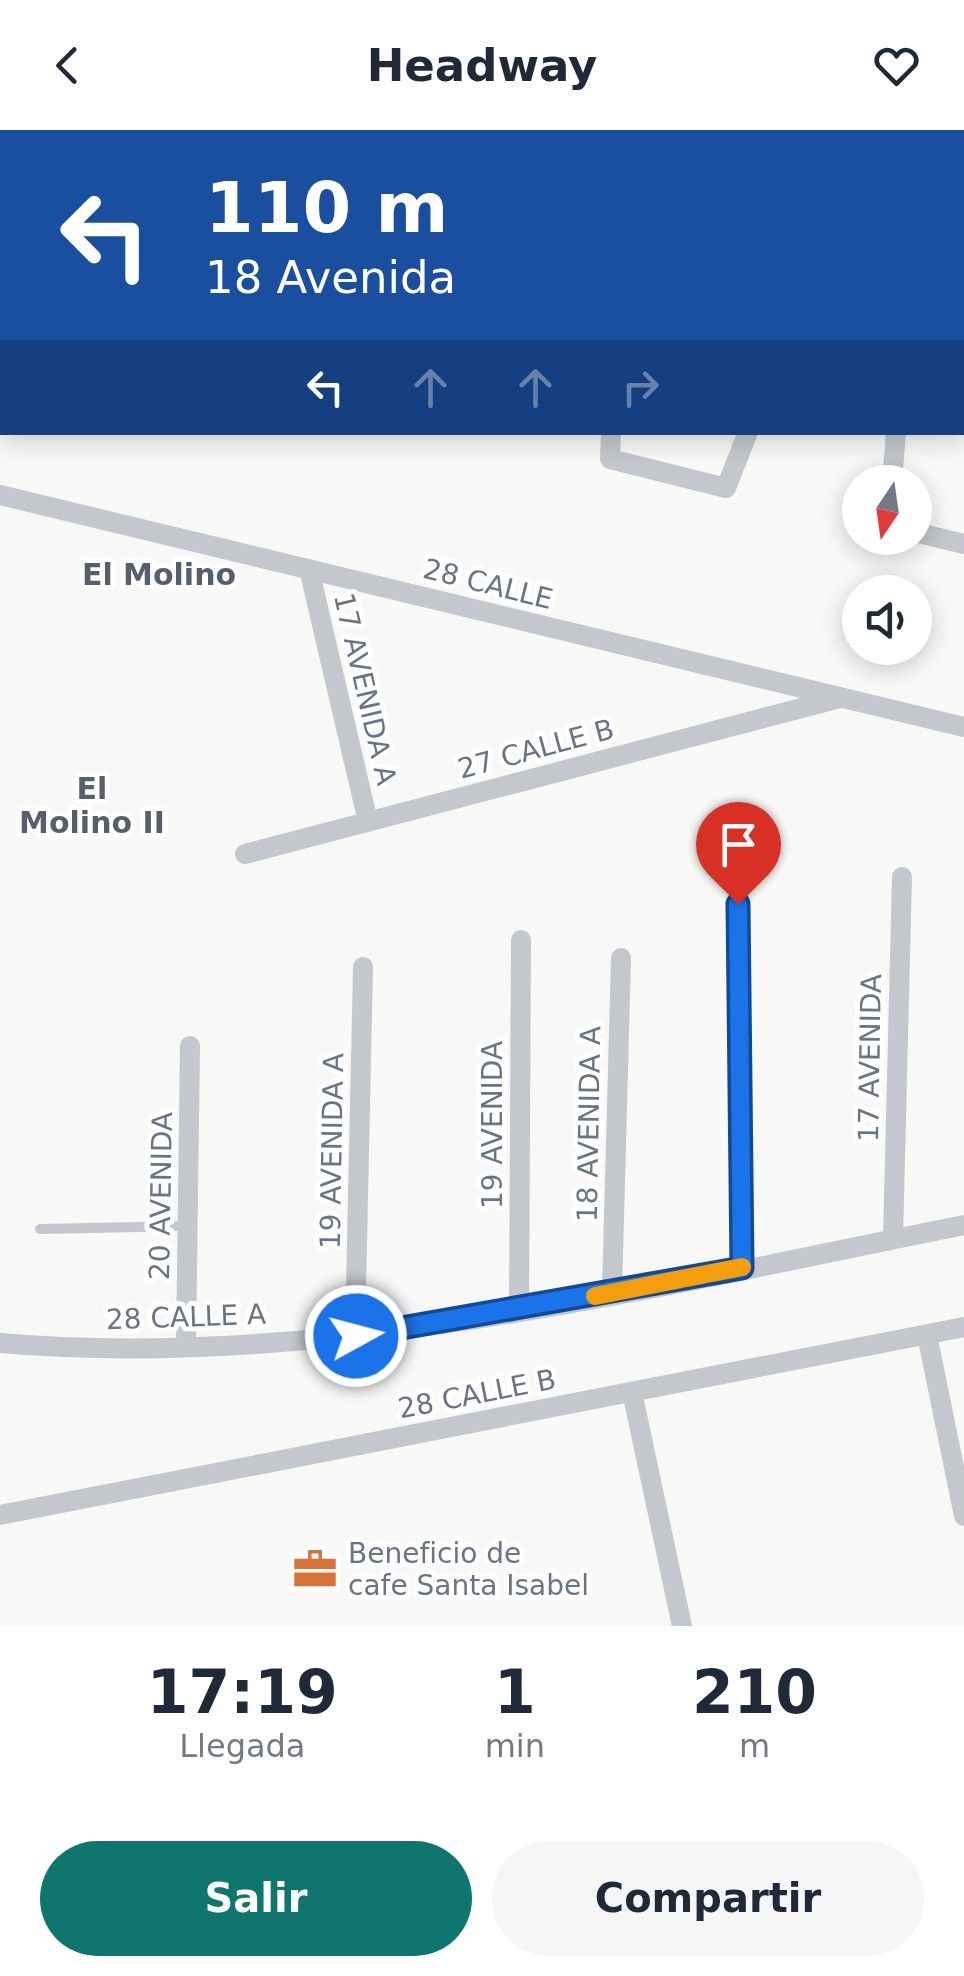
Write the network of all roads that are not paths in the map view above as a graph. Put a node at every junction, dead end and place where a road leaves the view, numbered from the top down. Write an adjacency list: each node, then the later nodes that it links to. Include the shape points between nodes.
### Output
1 (610, 435): 2 (street, via 610,460 726,488)
2 (747, 435)
3 (896, 435): 4 (street)
4 (893, 465)
5 (2, 496): 8 (street, 28 CALLE)
6 (932, 536): 7 (street)
7 (964, 544)
8 (309, 569): 9 (street, 28 CALLE); 11 (street, 17 AVENIDA A)
9 (842, 698): 10 (street, 28 CALLE); 11 (street, 27 CALLE B)
10 (964, 727)
11 (368, 822): 12 (street, 27 CALLE B)
12 (245, 854)
13 (902, 877): 22 (street, 17 AVENIDA)
14 (738, 904): 23 (street)
15 (521, 940): 25 (street, 19 AVENIDA)
16 (621, 958): 24 (street, 18 AVENIDA A)
17 (363, 966): 28 (street, 19 AVENIDA A)
18 (190, 1046): 20 (street, 20 AVENIDA)
19 (964, 1225): 22 (street, 28 CALLE A)
20 (188, 1226): 21 (lane); 30 (street, 20 AVENIDA)
21 (40, 1229)
22 (893, 1240): 23 (street, 28 CALLE A)
23 (742, 1268): 24 (street, 28 CALLE A)
24 (612, 1292): 25 (street, 28 CALLE A)
25 (519, 1310): 28 (street, 28 CALLE A)
26 (964, 1328): 27 (street, 28 CALLE B)
27 (927, 1335): 31 (street, 28 CALLE B); 33 (street)
28 (356, 1336): 30 (street, 28 CALLE A)
29 (0, 1343): 30 (street, 28 CALLE A)
30 (186, 1347)
31 (632, 1392): 32 (street, 28 CALLE B); 34 (street)
32 (0, 1515)
33 (964, 1516)
34 (682, 1626)

